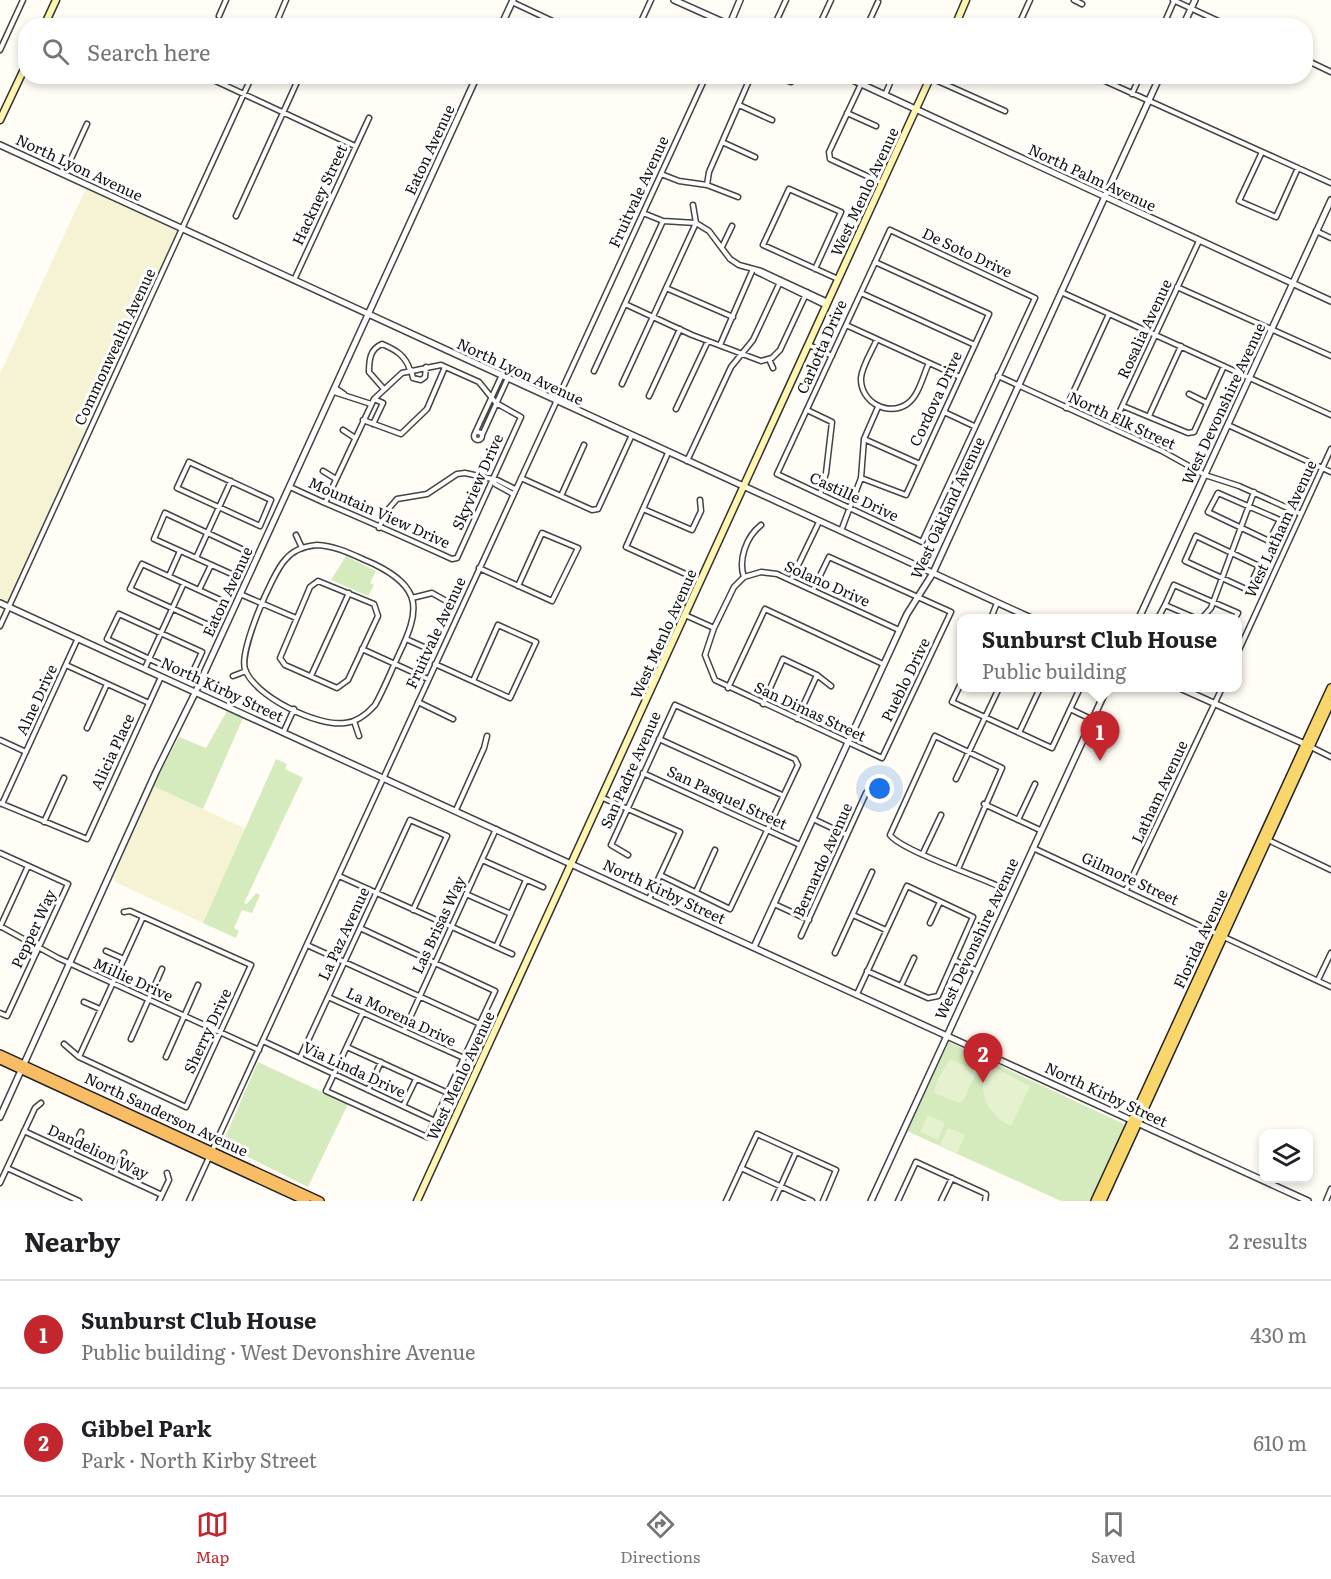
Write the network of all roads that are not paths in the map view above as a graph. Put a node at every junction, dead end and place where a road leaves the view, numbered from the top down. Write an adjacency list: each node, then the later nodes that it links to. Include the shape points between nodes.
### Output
1 (23, 0): 35 (street)
2 (56, 0): 20 (main road)
3 (226, 0): 19 (street)
4 (286, 0): 21 (street)
5 (651, 0): 24 (street)
6 (674, 0): 25 (street)
7 (740, 0): 26 (street)
8 (786, 0): 27 (street)
9 (831, 0): 28 (street)
10 (966, 0): 30 (main road)
11 (1030, 0): 31 (street)
12 (1074, 0): 17 (street)
13 (1174, 0): 18 (street); 32 (street)
14 (1195, 0): 18 (street)
15 (512, 1): 22 (street); 23 (street)
16 (878, 2): 29 (street)
17 (1082, 4)
18 (1191, 8): 33 (street); 34 (street)
19 (219, 16)
20 (48, 18)
21 (278, 18)
22 (505, 18)
23 (547, 18)
24 (643, 18)
25 (714, 18)
26 (733, 18)
27 (778, 18)
28 (823, 18)
29 (871, 18)
30 (958, 18)
31 (1022, 18)
32 (1166, 18)
33 (1187, 18)
34 (1212, 18)
35 (0, 50)
36 (1313, 64): 37 (street)
37 (1331, 72)
38 (18, 82): 62 (main road)
39 (222, 84): 52 (street)
40 (248, 84): 52 (street, Commonwealth Avenue)
41 (296, 84): 59 (street)
42 (473, 84): 108 (street, Eaton Avenue)
43 (702, 84): 72 (street, Fruitvale Avenue)
44 (748, 84): 56 (street)
45 (861, 84): 54 (street, North Palm Avenue); 60 (street)
46 (890, 84): 54 (street)
47 (928, 84): 57 (main road, West Menlo Avenue)
48 (946, 84): 58 (street)
49 (1111, 84): 53 (street)
50 (1136, 84): 53 (street)
51 (1156, 84): 55 (street, West Oakland Avenue)
52 (243, 94): 59 (street); 86 (street, Commonwealth Avenue)
53 (1132, 94): 55 (street)
54 (885, 95): 57 (street, North Palm Avenue)
55 (1149, 100): 69 (street); 78 (street, West Oakland Avenue)
56 (739, 105): 63 (street); 66 (street)
57 (916, 110): 74 (main road, West Menlo Avenue); 78 (street, North Palm Avenue)
58 (1005, 111)
59 (283, 113): 68 (street); 82 (street)
60 (847, 113): 65 (street); 74 (street, via 829,152 830,159)
61 (369, 118): 68 (street, Hackney Street)
62 (0, 120)
63 (772, 120)
64 (87, 124): 73 (street)
65 (876, 126)
66 (722, 142): 70 (street); 76 (street)
67 (0, 145): 73 (street, North Lyon Avenue)
68 (356, 146): 96 (street, Hackney Street)
69 (1262, 152): 71 (street); 71 (street, via 1239,201 1276,217)
70 (755, 157)
71 (1298, 168): 75 (street)
72 (661, 174): 76 (street); 81 (street, Fruitvale Avenue)
73 (63, 175): 86 (street, North Lyon Avenue)
74 (883, 183): 95 (main road, West Menlo Avenue)
75 (1331, 183)
76 (706, 185): 77 (street)
77 (738, 197)
78 (1105, 198): 90 (street, North Palm Avenue); 101 (street, West Oakland Avenue)
79 (1331, 200): 88 (street, West Devonshire Avenue)
80 (693, 206): 84 (street)
81 (643, 213): 83 (street); 147 (street, Fruitvale Avenue)
82 (236, 216)
83 (663, 221): 84 (street); 105 (street)
84 (696, 223): 91 (street); 100 (street)
85 (732, 226): 91 (street)
86 (182, 230): 96 (street, North Lyon Avenue); 230 (street, Commonwealth Avenue)
87 (890, 230): 92 (street, Carlotta Drive); 132 (street, De Soto Drive, via 1035,298)
88 (1316, 231): 89 (street); 98 (street, West Devonshire Avenue)
89 (1331, 238)
90 (1199, 241): 98 (street, North Palm Avenue); 99 (street, Rosalia Avenue)
91 (722, 247): 94 (street, via 730,259)
92 (875, 262): 102 (street, Carlotta Drive); 119 (street, Cordova Drive, via 988,314)
93 (815, 269): 93 (street, via 841,212 789,189 763,245); 95 (street)
94 (755, 270): 97 (street); 110 (street)
95 (839, 279): 106 (main road, West Menlo Avenue)
96 (294, 281): 108 (street, North Lyon Avenue)
97 (780, 282): 103 (street); 121 (street, via 753,340)
98 (1293, 283): 104 (street, North Palm Avenue); 113 (street, West Devonshire Avenue)
99 (1177, 287): 113 (street); 114 (street, Rosalia Avenue)
100 (666, 288): 109 (street); 110 (street)
101 (1061, 292): 107 (street); 138 (street, West Oakland Avenue)
102 (861, 293): 111 (street, Carlotta Drive); 119 (street)
103 (806, 294): 106 (street); 124 (street, via 780,350)
104 (1331, 301)
105 (625, 304): 109 (street); 131 (street)
106 (828, 304): 118 (main road, West Menlo Avenue)
107 (1109, 314): 114 (street); 153 (street)
108 (368, 315): 133 (street, North Lyon Avenue); 140 (street, Eaton Avenue)
109 (652, 317): 112 (street); 137 (street)
110 (733, 317): 117 (street)
111 (846, 325): 115 (street); 122 (street, Carlotta Drive)
112 (680, 329): 116 (street); 144 (street)
113 (1272, 329): 123 (street); 135 (street, West Devonshire Avenue)
114 (1155, 335): 120 (street); 151 (street, Rosalia Avenue)
115 (877, 339): 125 (street); 152 (street, via 861,378 864,391)
116 (708, 341): 117 (street); 154 (street)
117 (720, 345): 121 (street)
118 (809, 345): 122 (street); 184 (main road, West Menlo Avenue)
119 (975, 345): 134 (street, Cordova Drive)
120 (1180, 348): 126 (street); 158 (street)
121 (740, 354): 124 (street, via 758,361); 171 (street)
122 (832, 356): 155 (street, Carlotta Drive)
123 (1331, 356)
124 (769, 359): 129 (street)
125 (929, 363): 134 (street); 152 (street, via 907,404 891,409)
126 (1224, 366): 135 (street); 149 (street)
127 (426, 367): 128 (street); 130 (street); 130 (street, via 421,380 413,378)
128 (446, 367): 145 (street, via 479,382); 160 (street, via 427,409 401,434)
129 (772, 368)
130 (410, 370): 139 (street); 139 (street, via 399,352 382,344 377,346 370,357 369,372)
131 (594, 371)
132 (998, 376): 138 (street, North Elk Street); 162 (street)
133 (501, 377): 136 (street, North Lyon Avenue); 141 (street)
134 (960, 377): 156 (street, Cordova Drive)
135 (1249, 378): 157 (street); 161 (street, West Devonshire Avenue)
136 (507, 380): 142 (street); 147 (street, North Lyon Avenue)
137 (622, 384)
138 (1019, 385): 153 (street, North Elk Street); 210 (street, West Oakland Avenue)
139 (383, 388): 146 (street)
140 (335, 390): 150 (street); 183 (street, Eaton Avenue)
141 (495, 390): 142 (street); 145 (street)
142 (501, 393): 148 (street)
143 (1189, 394): 149 (street)
144 (649, 396)
145 (491, 398): 148 (street); 148 (street, via 475,433 482,435)
146 (374, 399): 150 (street); 160 (street, via 383,404)
147 (555, 402): 165 (street, North Lyon Avenue); 178 (street, Fruitvale Avenue)
148 (496, 403): 181 (street, Skyview Drive, via 521,417)
149 (1207, 403): 158 (street, via 1194,432)
150 (371, 404): 159 (street)
151 (1123, 406): 158 (street); 163 (street, Rosalia Avenue)
152 (878, 407): 167 (street)
153 (1066, 408): 163 (street, North Elk Street)
154 (676, 409)
155 (807, 410): 176 (street, Carlotta Drive); 187 (street, via 832,422)
156 (944, 412): 162 (street); 172 (street, Cordova Drive)
157 (1331, 415)
158 (1149, 416)
159 (363, 420): 160 (street); 166 (street)
160 (373, 424)
161 (1228, 424): 173 (street); 177 (street, West Devonshire Avenue)
162 (974, 426): 194 (street, Castille Drive, via 922,542)
163 (1112, 428): 177 (street, North Elk Street)
164 (343, 430): 166 (street)
165 (632, 436): 170 (street, North Lyon Avenue); 188 (street, via 598,509)
166 (355, 438): 180 (street)
167 (864, 439): 172 (street); 179 (street)
168 (584, 445): 188 (street)
169 (1331, 449): 173 (street, West Latham Avenue)
170 (668, 453): 171 (street, North Lyon Avenue); 193 (street)
171 (687, 462): 184 (street, North Lyon Avenue)
172 (920, 464): 179 (street, Cordova Drive, via 906,495)
173 (1322, 468): 175 (street); 195 (street, West Latham Avenue)
174 (323, 471): 180 (street)
175 (1331, 472)
176 (777, 474): 187 (street, Castille Drive)
177 (1204, 475): 186 (street, North Elk Street); 234 (street, West Devonshire Avenue)
178 (521, 477): 185 (street, Fruitvale Avenue); 188 (street)
179 (861, 478): 194 (street)
180 (336, 480): 190 (street)
181 (494, 480): 185 (street, via 495,484); 198 (street, via 457,474 427,494 397,499); 206 (street, Skyview Drive)
182 (231, 481): 192 (street); 192 (street, via 271,500 260,526); 192 (street, via 189,462 177,488)
183 (290, 487): 190 (street, Mountain View Drive); 221 (street, Eaton Avenue)
184 (744, 488): 196 (street, North Lyon Avenue); 215 (main road, West Menlo Avenue)
185 (514, 491): 209 (street, Fruitvale Avenue)
186 (1254, 492): 191 (street); 195 (street, North Elk Street)
187 (820, 494): 194 (street, Castille Drive)
188 (561, 496)
189 (700, 500): 193 (street, via 695,528 688,530)
190 (325, 503): 198 (street, Mountain View Drive, via 356,514)
191 (1248, 505): 199 (street); 199 (street, via 1218,493 1208,512); 199 (street, via 1280,520 1269,541)
192 (219, 507): 201 (street)
193 (643, 509): 215 (street, via 626,547)
194 (850, 509): 200 (street)
195 (1301, 514): 247 (street, West Latham Avenue)
196 (819, 522): 200 (street, North Lyon Avenue); 214 (street)
197 (760, 525): 212 (street, via 753,531 743,555 740,567)
198 (379, 528): 206 (street, Mountain View Drive, via 452,559)
199 (1240, 528): 205 (street)
200 (841, 532): 210 (street, North Lyon Avenue)
201 (207, 533): 204 (street, via 165,513 154,539); 207 (street); 208 (street, via 248,552 236,576)
202 (296, 535): 203 (street)
203 (302, 548): 223 (street, via 317,545 342,549 393,574); 228 (street, via 284,561)
204 (180, 551): 207 (street); 211 (street)
205 (1232, 554): 213 (street); 213 (street, via 1259,566 1248,590); 213 (street, via 1196,536 1185,561)
206 (458, 557)
207 (196, 558): 208 (street)
208 (211, 565): 218 (street)
209 (479, 568): 217 (street); 252 (street, Fruitvale Avenue)
210 (933, 573): 222 (street, West Oakland Avenue); 226 (street, North Lyon Avenue)
211 (169, 576): 216 (street); 231 (street, via 142,564 130,589)
212 (744, 577): 214 (street, Solano Drive, via 761,572); 242 (street, via 734,587)
213 (1221, 578): 227 (street)
214 (791, 580): 219 (street, Solano Drive)
215 (701, 582): 239 (main road, West Menlo Avenue)
216 (184, 583): 218 (street); 231 (street)
217 (518, 586): 217 (street, via 542,533 578,548 552,601)
218 (199, 590): 231 (street, via 225,602 213,627)
219 (813, 590): 222 (street, via 829,557); 243 (street, Solano Drive)
220 (349, 592): 240 (street, via 318,581 310,587); 249 (street, via 378,609); 260 (street)
221 (240, 594): 228 (street); 267 (street, Eaton Avenue)
222 (918, 597): 243 (street, West Oakland Avenue); 299 (street, Pueblo Drive, via 951,612)
223 (411, 598): 224 (street, via 432,593); 246 (street, via 413,624)
224 (448, 602)
225 (0, 603): 230 (street, North Kirby Street)
226 (998, 603): 232 (street); 233 (street, North Lyon Avenue)
227 (1213, 603): 229 (street, via 1174,585); 237 (street); 238 (street)
228 (263, 604): 240 (street); 256 (street, via 246,641)
229 (1165, 605): 235 (street); 236 (street)
230 (9, 608): 241 (street, Commonwealth Avenue); 245 (street, North Kirby Street)
231 (172, 608): 244 (street)
232 (993, 614)
233 (1022, 614)
234 (1141, 614)
235 (1160, 614)
236 (1186, 614)
237 (1205, 614)
238 (1237, 614)
239 (686, 615): 242 (street); 307 (main road, West Menlo Avenue)
240 (296, 618): 260 (street, via 280,658 285,665)
241 (0, 626)
242 (714, 628): 265 (street, via 705,655 711,673)
243 (899, 630): 253 (street, West Oakland Avenue)
244 (161, 634): 250 (street); 250 (street, via 202,652 190,678); 250 (street, via 119,614 107,639)
245 (79, 638): 254 (street, Alne Drive); 255 (street, North Kirby Street)
246 (406, 639): 248 (street); 251 (street)
247 (1242, 643)
248 (424, 648)
249 (362, 649): 251 (street); 260 (street, via 342,687)
250 (149, 659): 255 (street)
251 (395, 664): 261 (street); 286 (street, via 375,705)
252 (435, 664): 261 (street, Fruitvale Avenue); 262 (street)
253 (883, 664): 265 (street, via 765,609); 294 (street, West Oakland Avenue)
254 (66, 665): 263 (street); 296 (street, Alne Drive)
255 (145, 668): 258 (street, North Kirby Street)
256 (246, 671): 259 (street); 280 (street, via 259,690)
257 (817, 675): 264 (street); 279 (street, via 783,659); 284 (street)
258 (161, 676): 267 (street, North Kirby Street); 277 (street, Alicia Place)
259 (232, 676)
260 (311, 676)
261 (428, 680): 275 (street, Fruitvale Avenue)
262 (473, 681): 262 (street, via 498,625 536,642 510,698)
263 (108, 684): 277 (street); 287 (street)
264 (831, 686)
265 (728, 688): 279 (street, San Dimas Street)
266 (1331, 688): 295 (main road, Florida Avenue)
267 (196, 691): 288 (street, North Kirby Street); 371 (street, Eaton Avenue)
268 (957, 692): 282 (street, via 952,702)
269 (997, 692): 282 (street)
270 (1038, 692): 289 (street)
271 (1078, 692): 281 (street)
272 (1105, 692): 285 (street, West Devonshire Avenue)
273 (1191, 692): 278 (street)
274 (1219, 692): 278 (street)
275 (418, 702): 283 (street); 301 (street, Fruitvale Avenue)
276 (1331, 702): 295 (main road, Florida Avenue)
277 (149, 703): 315 (street, Alicia Place, via 87,839)
278 (1214, 703): 295 (street); 338 (street, Latham Avenue)
279 (763, 704): 284 (street, San Dimas Street)
280 (294, 709): 286 (street, via 325,723); 288 (street)
281 (1070, 709): 285 (street); 289 (street, via 1052,748)
282 (985, 717): 289 (street); 297 (street)
283 (453, 719)
284 (797, 719): 294 (street, San Dimas Street)
285 (1093, 720): 318 (street, West Devonshire Avenue)
286 (354, 721): 290 (street)
287 (87, 728)
288 (284, 731): 301 (street, North Kirby Street)
289 (1020, 733)
290 (359, 736)
291 (487, 736): 311 (street)
292 (658, 739): 300 (street, San Padre Avenue); 306 (street); 306 (street, San Padre Avenue, via 675,705 795,759 798,765)
293 (0, 740): 296 (street)
294 (848, 742): 299 (street, San Dimas Street); 313 (street, West Oakland Avenue)
295 (1308, 746): 298 (street); 320 (main road, Florida Avenue)
296 (26, 752): 308 (street, Alne Drive)
297 (968, 752): 303 (street); 309 (street, via 1002,768); 325 (street, via 935,736 890,835)
298 (1331, 757)
299 (882, 758)
300 (643, 773): 310 (street, San Padre Avenue); 317 (street, San Pasquel Street)
301 (384, 777): 311 (street, North Kirby Street); 334 (street, Fruitvale Avenue)
302 (64, 778): 315 (street)
303 (956, 780)
304 (1035, 784): 314 (street)
305 (866, 793): 319 (street, Bernardo Avenue)
306 (782, 795): 317 (street)
307 (603, 798): 310 (street); 328 (main road, West Menlo Avenue)
308 (1, 804): 315 (street)
309 (984, 804): 314 (street); 330 (street)
310 (627, 808): 326 (street, San Padre Avenue, via 611,845); 333 (street, via 680,832)
311 (456, 810): 316 (street, North Kirby Street)
312 (940, 815): 325 (street)
313 (812, 819): 319 (street); 321 (street, West Oakland Avenue)
314 (1018, 820): 318 (street)
315 (44, 822)
316 (496, 829): 327 (street, Las Brisas Way); 328 (street, North Kirby Street)
317 (766, 830): 321 (street, San Pasquel Street); 339 (street, via 730,909)
318 (1040, 830): 322 (street, West Devonshire Avenue)
319 (848, 835): 350 (street, Bernardo Avenue)
320 (1265, 839): 331 (street); 356 (main road, Florida Avenue)
321 (800, 845): 344 (street, West Oakland Avenue)
322 (1032, 848): 338 (street, Gilmore Street); 373 (street, West Devonshire Avenue)
323 (715, 850): 339 (street)
324 (0, 853): 329 (street)
325 (923, 853): 330 (street)
326 (628, 855)
327 (482, 860): 335 (street); 341 (street, Las Brisas Way)
328 (573, 864): 342 (street, North Kirby Street); 440 (main road, West Menlo Avenue)
329 (28, 866): 352 (street); 359 (street, Pepper Way, via 68,884)
330 (958, 869): 336 (street)
331 (1331, 870)
332 (872, 872): 348 (street)
333 (660, 875): 339 (street); 342 (street)
334 (339, 876): 340 (street); 358 (street, Fruitvale Avenue)
335 (526, 880): 337 (street); 347 (street)
336 (998, 886)
337 (543, 887)
338 (1126, 890): 356 (street, Gilmore Street)
339 (696, 892)
340 (376, 893): 345 (street); 345 (street, La Paz Avenue, via 410,819 447,836); 354 (street, La Paz Avenue)
341 (466, 894): 347 (street); 353 (street, Las Brisas Way)
342 (649, 899): 360 (street, North Kirby Street)
343 (940, 902): 351 (street); 355 (street, via 907,886); 368 (street, via 973,917)
344 (774, 903): 350 (street); 360 (street, West Oakland Avenue)
345 (413, 910): 353 (street)
346 (124, 912): 349 (street)
347 (511, 914): 361 (street)
348 (853, 915): 355 (street); 364 (street)
349 (143, 917): 367 (street); 392 (street, Sherry Drive, via 251,965)
350 (809, 920): 357 (street, Bernardo Avenue)
351 (930, 922)
352 (0, 927): 359 (street, Millie Drive)
353 (451, 927): 361 (street); 370 (street, Las Brisas Way)
354 (360, 928): 369 (street, La Paz Avenue); 370 (street)
355 (886, 930): 374 (street)
356 (1221, 934): 375 (street, Gilmore Street); 381 (main road, Florida Avenue); 398 (main road, Florida Avenue)
357 (801, 936)
358 (307, 945): 369 (street); 396 (street, Fruitvale Avenue)
359 (39, 946): 371 (street, Millie Drive); 388 (street, Pepper Way, via 7,1016)
360 (754, 946): 380 (street, North Kirby Street)
361 (496, 947): 365 (street)
362 (106, 951): 367 (street)
363 (1331, 952): 375 (street)
364 (835, 953)
365 (512, 954)
366 (914, 958): 378 (street)
367 (124, 959): 376 (street)
368 (954, 960): 373 (street); 378 (street, via 938,996 928,998)
369 (344, 962): 382 (street, La Paz Avenue); 383 (street)
370 (435, 963): 383 (street, Las Brisas Way); 390 (street, via 495,991)
371 (70, 964): 376 (street, Millie Drive); 408 (street, Eaton Avenue)
372 (162, 969): 384 (street)
373 (976, 970): 393 (street, West Devonshire Avenue)
374 (867, 971): 378 (street); 380 (street)
375 (1318, 981): 379 (street, Gilmore Street)
376 (112, 984): 384 (street, Millie Drive); 386 (street)
377 (198, 985): 389 (street)
378 (901, 986)
379 (1331, 987)
380 (856, 994): 393 (street, North Kirby Street)
381 (1190, 994): 394 (main road, Florida Avenue); 398 (main road)
382 (328, 997): 387 (street, La Morena Drive); 404 (street, La Paz Avenue)
383 (419, 997): 390 (street); 391 (street, Las Brisas Way)
384 (148, 1000): 389 (street, Millie Drive); 395 (street)
385 (84, 1002): 386 (street)
386 (100, 1009): 402 (street)
387 (363, 1012): 391 (street, La Morena Drive); 399 (street)
388 (0, 1013)
389 (185, 1016): 392 (street, Millie Drive); 403 (street)
390 (480, 1024): 405 (street)
391 (404, 1031): 405 (street, La Morena Drive)
392 (220, 1032): 400 (street, Millie Drive); 402 (street, Sherry Drive, via 186,1107)
393 (946, 1035): 418 (street, North Kirby Street); 445 (street, West Devonshire Avenue)
394 (1171, 1035): 411 (main road); 418 (main road, Florida Avenue)
395 (131, 1039)
396 (263, 1041): 400 (street, Fruitvale Avenue); 404 (street, Via Linda Drive)
397 (64, 1044): 402 (street)
398 (1174, 1044): 411 (main road, Florida Avenue)
399 (347, 1047): 407 (street); 409 (street)
400 (259, 1050): 424 (street, Fruitvale Avenue)
401 (0, 1054): 408 (highway, North Sanderson Avenue)
402 (79, 1057)
403 (166, 1057)
404 (300, 1058): 409 (street, Via Linda Drive)
405 (464, 1059): 413 (street)
406 (0, 1060): 408 (highway, North Sanderson Avenue)
407 (381, 1062): 410 (street); 412 (street)
408 (23, 1068): 416 (street, Eaton Avenue); 424 (highway, North Sanderson Avenue)
409 (334, 1074): 412 (street, Via Linda Drive); 417 (street, via 326,1091 428,1137)
410 (416, 1079): 413 (street); 415 (street)
411 (1158, 1079): 418 (main road, Florida Avenue)
412 (368, 1090): 415 (street, Via Linda Drive)
413 (448, 1093): 417 (street)
414 (41, 1103): 419 (street)
415 (403, 1106): 417 (street, Via Linda Drive)
416 (0, 1117)
417 (435, 1120)
418 (1135, 1121): 448 (main road, Florida Avenue); 449 (main road, Florida Avenue); 450 (street, North Kirby Street)
419 (24, 1131): 422 (street, Dandelion Way); 425 (street)
420 (81, 1132): 422 (street)
421 (796, 1152): 426 (street, via 757,1134); 431 (street); 444 (street, via 836,1170)
422 (71, 1153): 427 (street, Dandelion Way)
423 (124, 1153): 427 (street)
424 (211, 1154): 434 (highway, North Sanderson Avenue); 434 (highway, North Sanderson Avenue, via 284,1191); 438 (street, Fruitvale Avenue)
425 (7, 1168): 430 (street); 436 (street)
426 (741, 1168): 431 (street); 441 (street)
427 (115, 1173): 433 (street, Dandelion Way)
428 (167, 1173): 433 (street, via 169,1180)
429 (952, 1178): 435 (street, via 986,1194); 446 (street, via 916,1162); 447 (street)
430 (0, 1183)
431 (780, 1186): 442 (street); 443 (street)
432 (1331, 1189): 451 (street)
433 (162, 1195): 437 (street)
434 (307, 1198): 439 (highway, North Sanderson Avenue)
435 (986, 1199)
436 (79, 1201)
437 (159, 1201)
438 (189, 1201)
439 (320, 1201)
440 (417, 1201)
441 (726, 1201)
442 (774, 1201)
443 (812, 1201)
444 (823, 1201)
445 (871, 1201)
446 (898, 1201)
447 (941, 1201)
448 (1095, 1201)
449 (1102, 1201)
450 (1308, 1201)
451 (1326, 1201)

